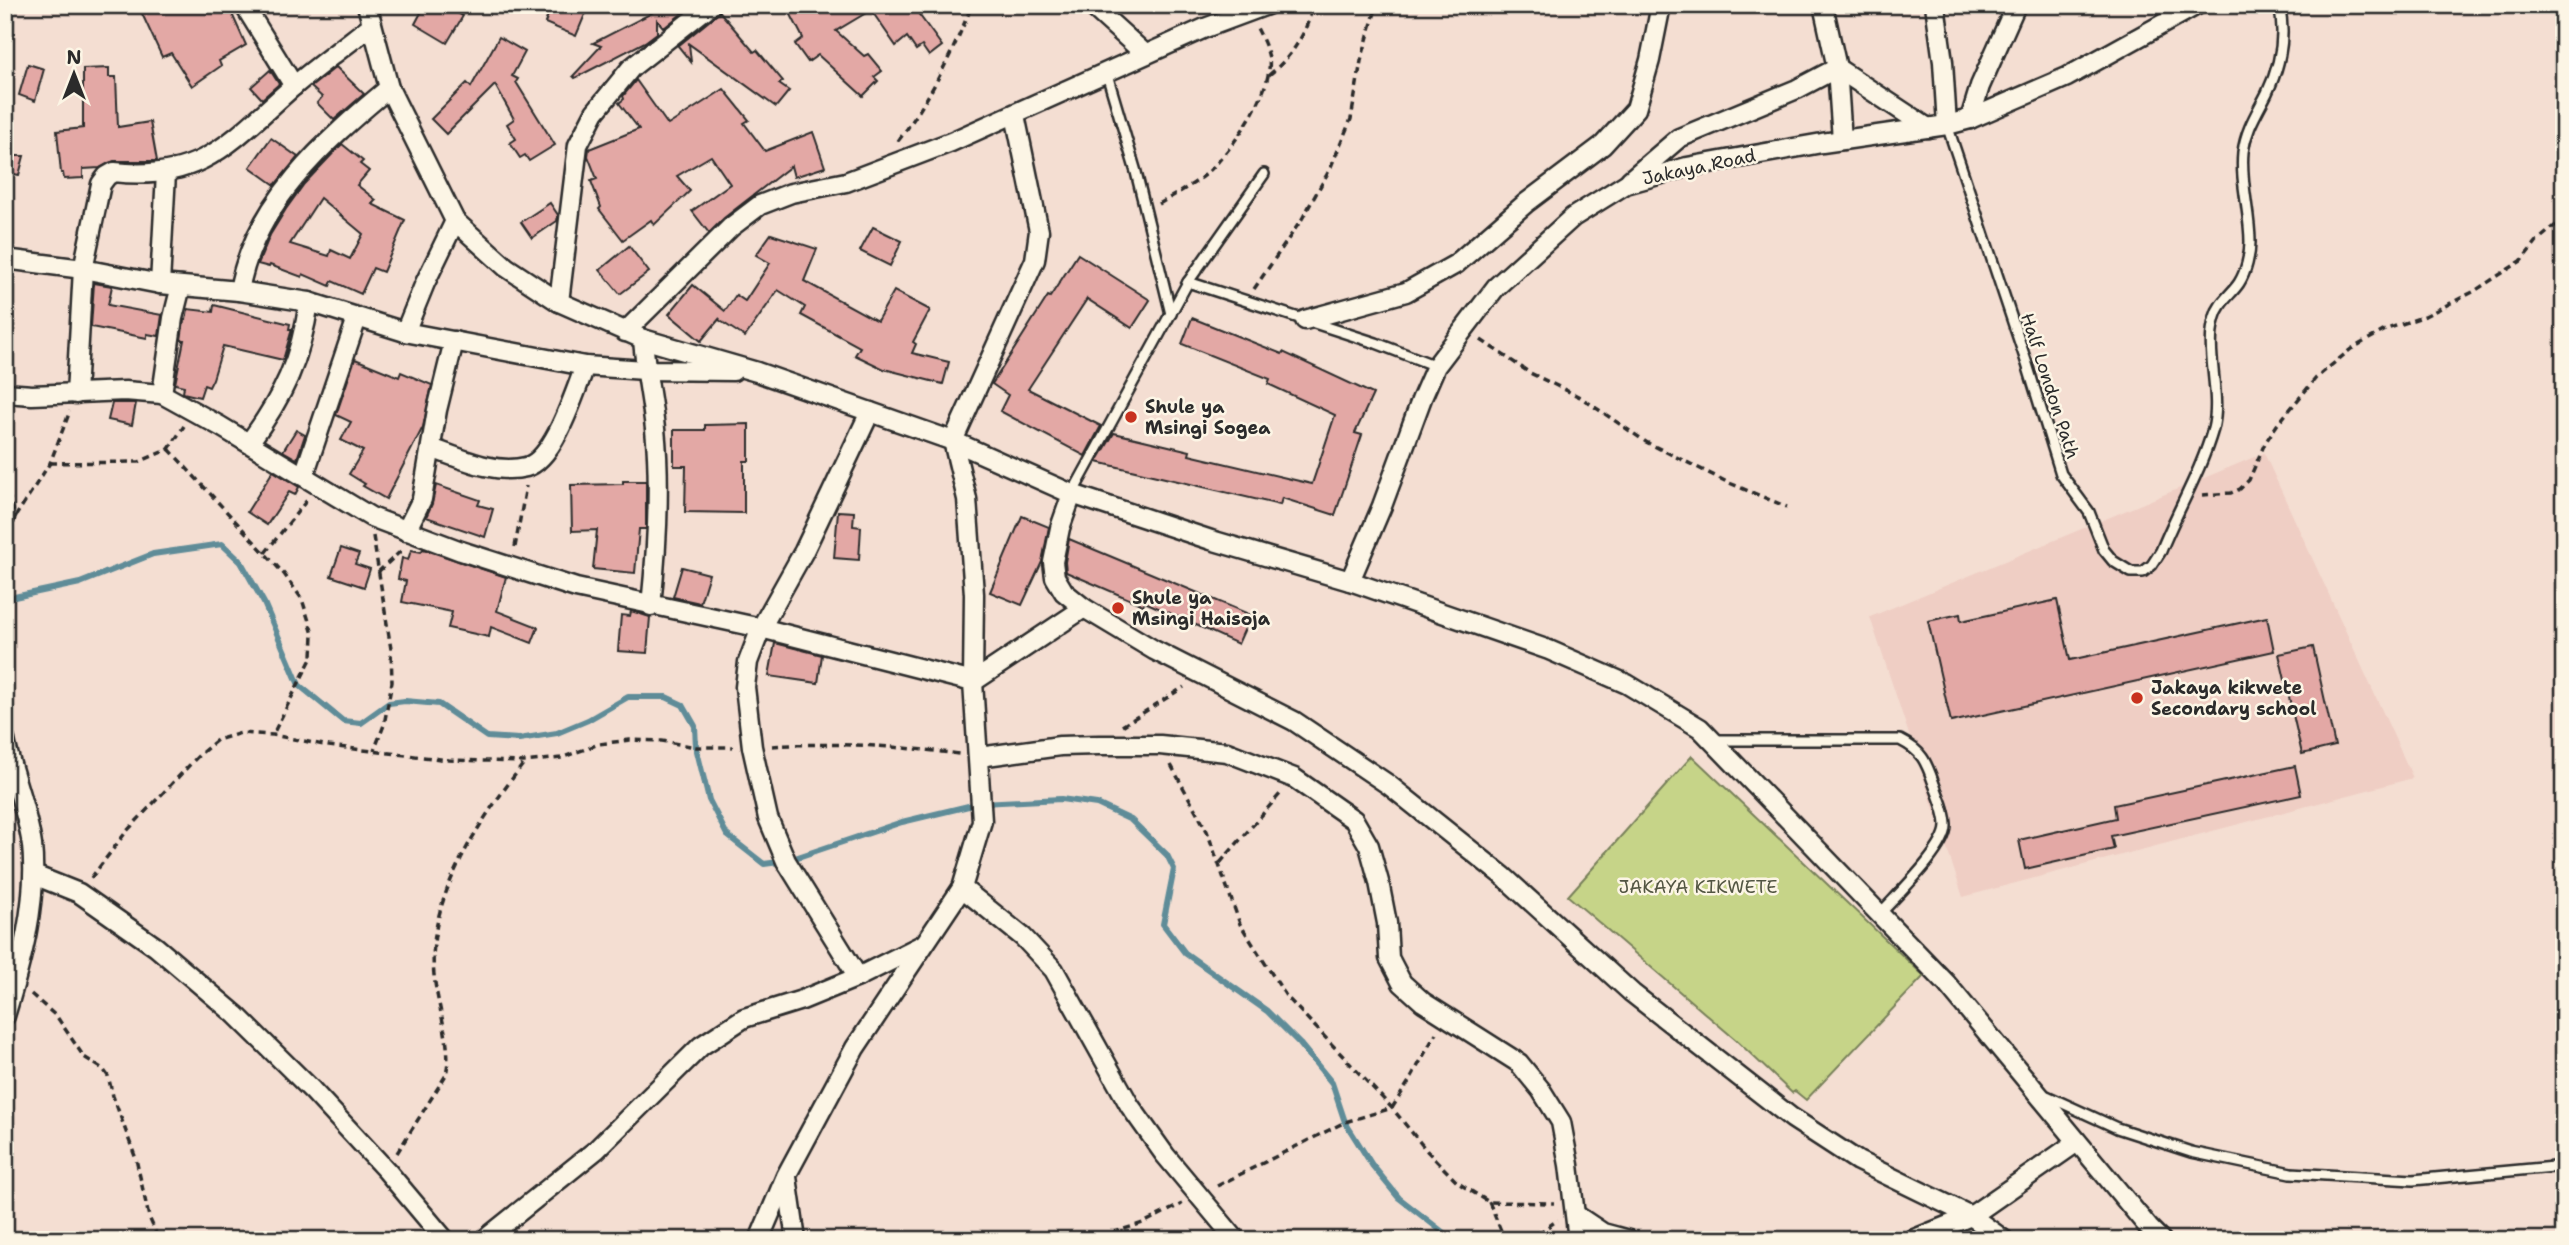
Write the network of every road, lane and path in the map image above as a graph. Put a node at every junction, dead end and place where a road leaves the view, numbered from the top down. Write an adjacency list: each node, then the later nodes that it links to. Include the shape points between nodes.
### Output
1 (244, 5): 21 (street)
2 (367, 5): 16 (street)
3 (710, 5): 43 (street, via 631,68 595,112 578,145)
4 (972, 5): 28 (path, via 922,110)
5 (1091, 5): 17 (street)
6 (1267, 5): 15 (street)
7 (1313, 5): 20 (path, via 1302,39 1288,60)
8 (1377, 5): 41 (path, via 1351,119 1330,169)
9 (1661, 5): 46 (street, via 1636,109 1603,145 1456,264 1406,292)
10 (1823, 5): 18 (street)
11 (1935, 5): 25 (street)
12 (2016, 5): 24 (street)
13 (2197, 5): 24 (street, Jakaya Road, via 2067,77)
14 (2279, 5): 70 (lane, Half London Path, via 2282,50 2268,92 2252,118 2244,150 2250,242 2247,262 2240,282 2218,307 2213,321 2213,428)
15 (1248, 12): 17 (street); 20 (path, via 1263,39 1269,60)
16 (372, 25): 21 (street); 22 (street)
17 (1145, 54): 19 (street)
18 (1837, 68): 26 (street); 27 (street); 31 (street, via 1679,138)
19 (1106, 71): 23 (street); 32 (lane)
20 (1267, 77): 32 (path, via 1234,144 1204,175)
21 (294, 86): 29 (street, via 207,159)
22 (389, 88): 34 (street); 40 (street, via 308,160 274,206 248,253)
23 (1015, 115): 49 (street, via 846,182 791,193 760,205 731,227); 61 (street, via 1039,232 1035,260)
24 (1970, 119): 25 (street, Jakaya Road)
25 (1947, 125): 26 (street, Jakaya Road); 70 (lane, Half London Path, via 2062,474 2089,512 2104,550 2131,572 2143,572 2161,551)
26 (1928, 128): 27 (street, Jakaya Road)
27 (1842, 140): 31 (street, Jakaya Road, via 1687,167)
28 (896, 144)
29 (166, 173): 36 (street, via 114,172 107,176 101,184); 38 (street)
30 (1264, 174): 37 (lane)
31 (1626, 184): 47 (street, Jakaya Road, via 1573,217 1496,288)
32 (1146, 213): 44 (lane)
33 (2564, 219): 70 (path, via 2521,261 2473,292 2387,329 2351,349 2316,378 2277,425 2240,489)
34 (455, 221): 43 (street, via 506,267); 48 (street)
35 (5, 259): 36 (street)
36 (83, 269): 38 (street); 57 (street)
37 (1188, 282): 41 (lane); 44 (lane)
38 (160, 284): 39 (street)
39 (181, 286): 40 (street); 58 (street)
40 (239, 291): 42 (street)
41 (1246, 300): 46 (lane)
42 (309, 302): 45 (street); 62 (street, via 305,331 289,377)
43 (559, 302): 49 (street)
44 (1171, 314): 69 (lane)
45 (357, 318): 48 (street); 67 (street)
46 (1306, 320): 53 (lane)
47 (1464, 329): 53 (street, Jakaya Road); 71 (path, via 1646,442)
48 (405, 332): 51 (street)
49 (625, 332): 50 (street)
50 (643, 339): 54 (street); 55 (street)
51 (454, 341): 52 (street); 63 (street)
52 (585, 366): 54 (street); 66 (street, via 566,416 541,458)
53 (1436, 366): 79 (street, Jakaya Road)
54 (645, 370): 55 (street); 80 (street, via 655,429 657,549)
55 (757, 372): 60 (street)
56 (5, 393): 57 (street)
57 (76, 394): 58 (street); 65 (path)
58 (162, 394): 59 (street)
59 (195, 411): 62 (street); 64 (path)
60 (870, 412): 61 (street); 82 (street, via 804,551)
61 (953, 442): 69 (street); 84 (street, via 967,499 974,594)
62 (249, 443): 67 (street)
63 (431, 448): 66 (street, via 484,466); 74 (street)
64 (169, 449): 65 (path, via 139,462); 75 (path)
65 (50, 463): 72 (path)
66 (528, 467): 77 (path)
67 (312, 480): 73 (street); 75 (path)
68 (5, 482): 72 (path)
69 (1072, 494): 79 (street); 81 (street, via 1058,539 1055,578)
70 (2186, 495)
71 (1787, 507)
72 (15, 517): 76 (path)
73 (371, 517): 74 (street); 78 (path)
74 (412, 533): 77 (street); 78 (path)
75 (265, 553): 85 (path, via 302,599 314,648)
76 (5, 562)
77 (511, 568): 80 (street)
78 (378, 573): 91 (path, via 392,682)
79 (1350, 581): 87 (street, via 1549,650 1627,684)
80 (651, 606): 82 (street)
81 (1084, 608): 83 (street); 84 (street)
82 (761, 628): 84 (street); 90 (street, via 748,662 745,687)
83 (1204, 675): 88 (path, via 1133,717); 114 (street, via 1294,720 1389,785 1503,876 1632,993 1792,1118 1858,1161)
84 (973, 682): 92 (street)
85 (273, 735): 91 (path); 98 (path, via 241,733 217,740 126,832)
86 (5, 740): 96 (street, via 26,814)
87 (1712, 740): 99 (street); 99 (lane, via 1900,740 1916,748 1941,800 1946,827 1940,846)
88 (1099, 745): 89 (street); 92 (street)
89 (1160, 745): 94 (street, via 1227,752); 95 (path)
90 (752, 747): 92 (path, via 814,743); 93 (path, via 630,740 599,744 561,758); 101 (street, via 768,818 786,861)
91 (374, 751): 93 (path)
92 (979, 757): 97 (street, via 982,821)
93 (524, 762): 109 (path, via 463,854 439,916 432,952 449,1060 446,1075)
94 (1294, 778): 95 (path); 104 (street, via 1354,820 1369,846 1379,882 1389,958 1402,983)
95 (1220, 863): 106 (path, via 1240,923 1286,996)
96 (34, 875): 98 (street); 102 (street)
97 (962, 888): 100 (street); 111 (street, via 1023,937 1054,970 1130,1106)
98 (79, 893): 109 (street, via 156,947 236,1015)
99 (1880, 915): 105 (street, via 1946,983)
100 (923, 945): 101 (street); 110 (street, via 855,1048)
101 (858, 977): 117 (street, via 744,1018 701,1046 596,1150)
102 (15, 982): 103 (street); 115 (path, via 57,1017 84,1057 108,1076)
103 (5, 1016)
104 (1445, 1016): 106 (path); 113 (street, via 1519,1063 1541,1090 1561,1122)
105 (2039, 1093): 107 (street); 108 (lane, via 2117,1128 2191,1152 2291,1173 2413,1180)
106 (1392, 1108): 111 (path, via 1345,1122); 112 (path, via 1458,1183)
107 (2077, 1142): 114 (street); 128 (street)
108 (2564, 1166)
109 (387, 1171): 116 (street)
110 (786, 1176): 118 (street); 119 (street)
111 (1199, 1195): 120 (path, via 1143,1223); 121 (street)
112 (1489, 1202): 113 (path); 122 (path)
113 (1575, 1209): 123 (path); 124 (street); 125 (street, via 1603,1233)
114 (1971, 1216): 126 (street); 127 (street)
115 (159, 1240)
116 (445, 1240)
117 (484, 1240)
118 (759, 1240)
119 (796, 1240)
120 (1090, 1240)
121 (1236, 1240)
122 (1505, 1240)
123 (1528, 1240)
124 (1578, 1240)
125 (1629, 1240)
126 (1912, 1240)
127 (2004, 1240)
128 (2161, 1240)

